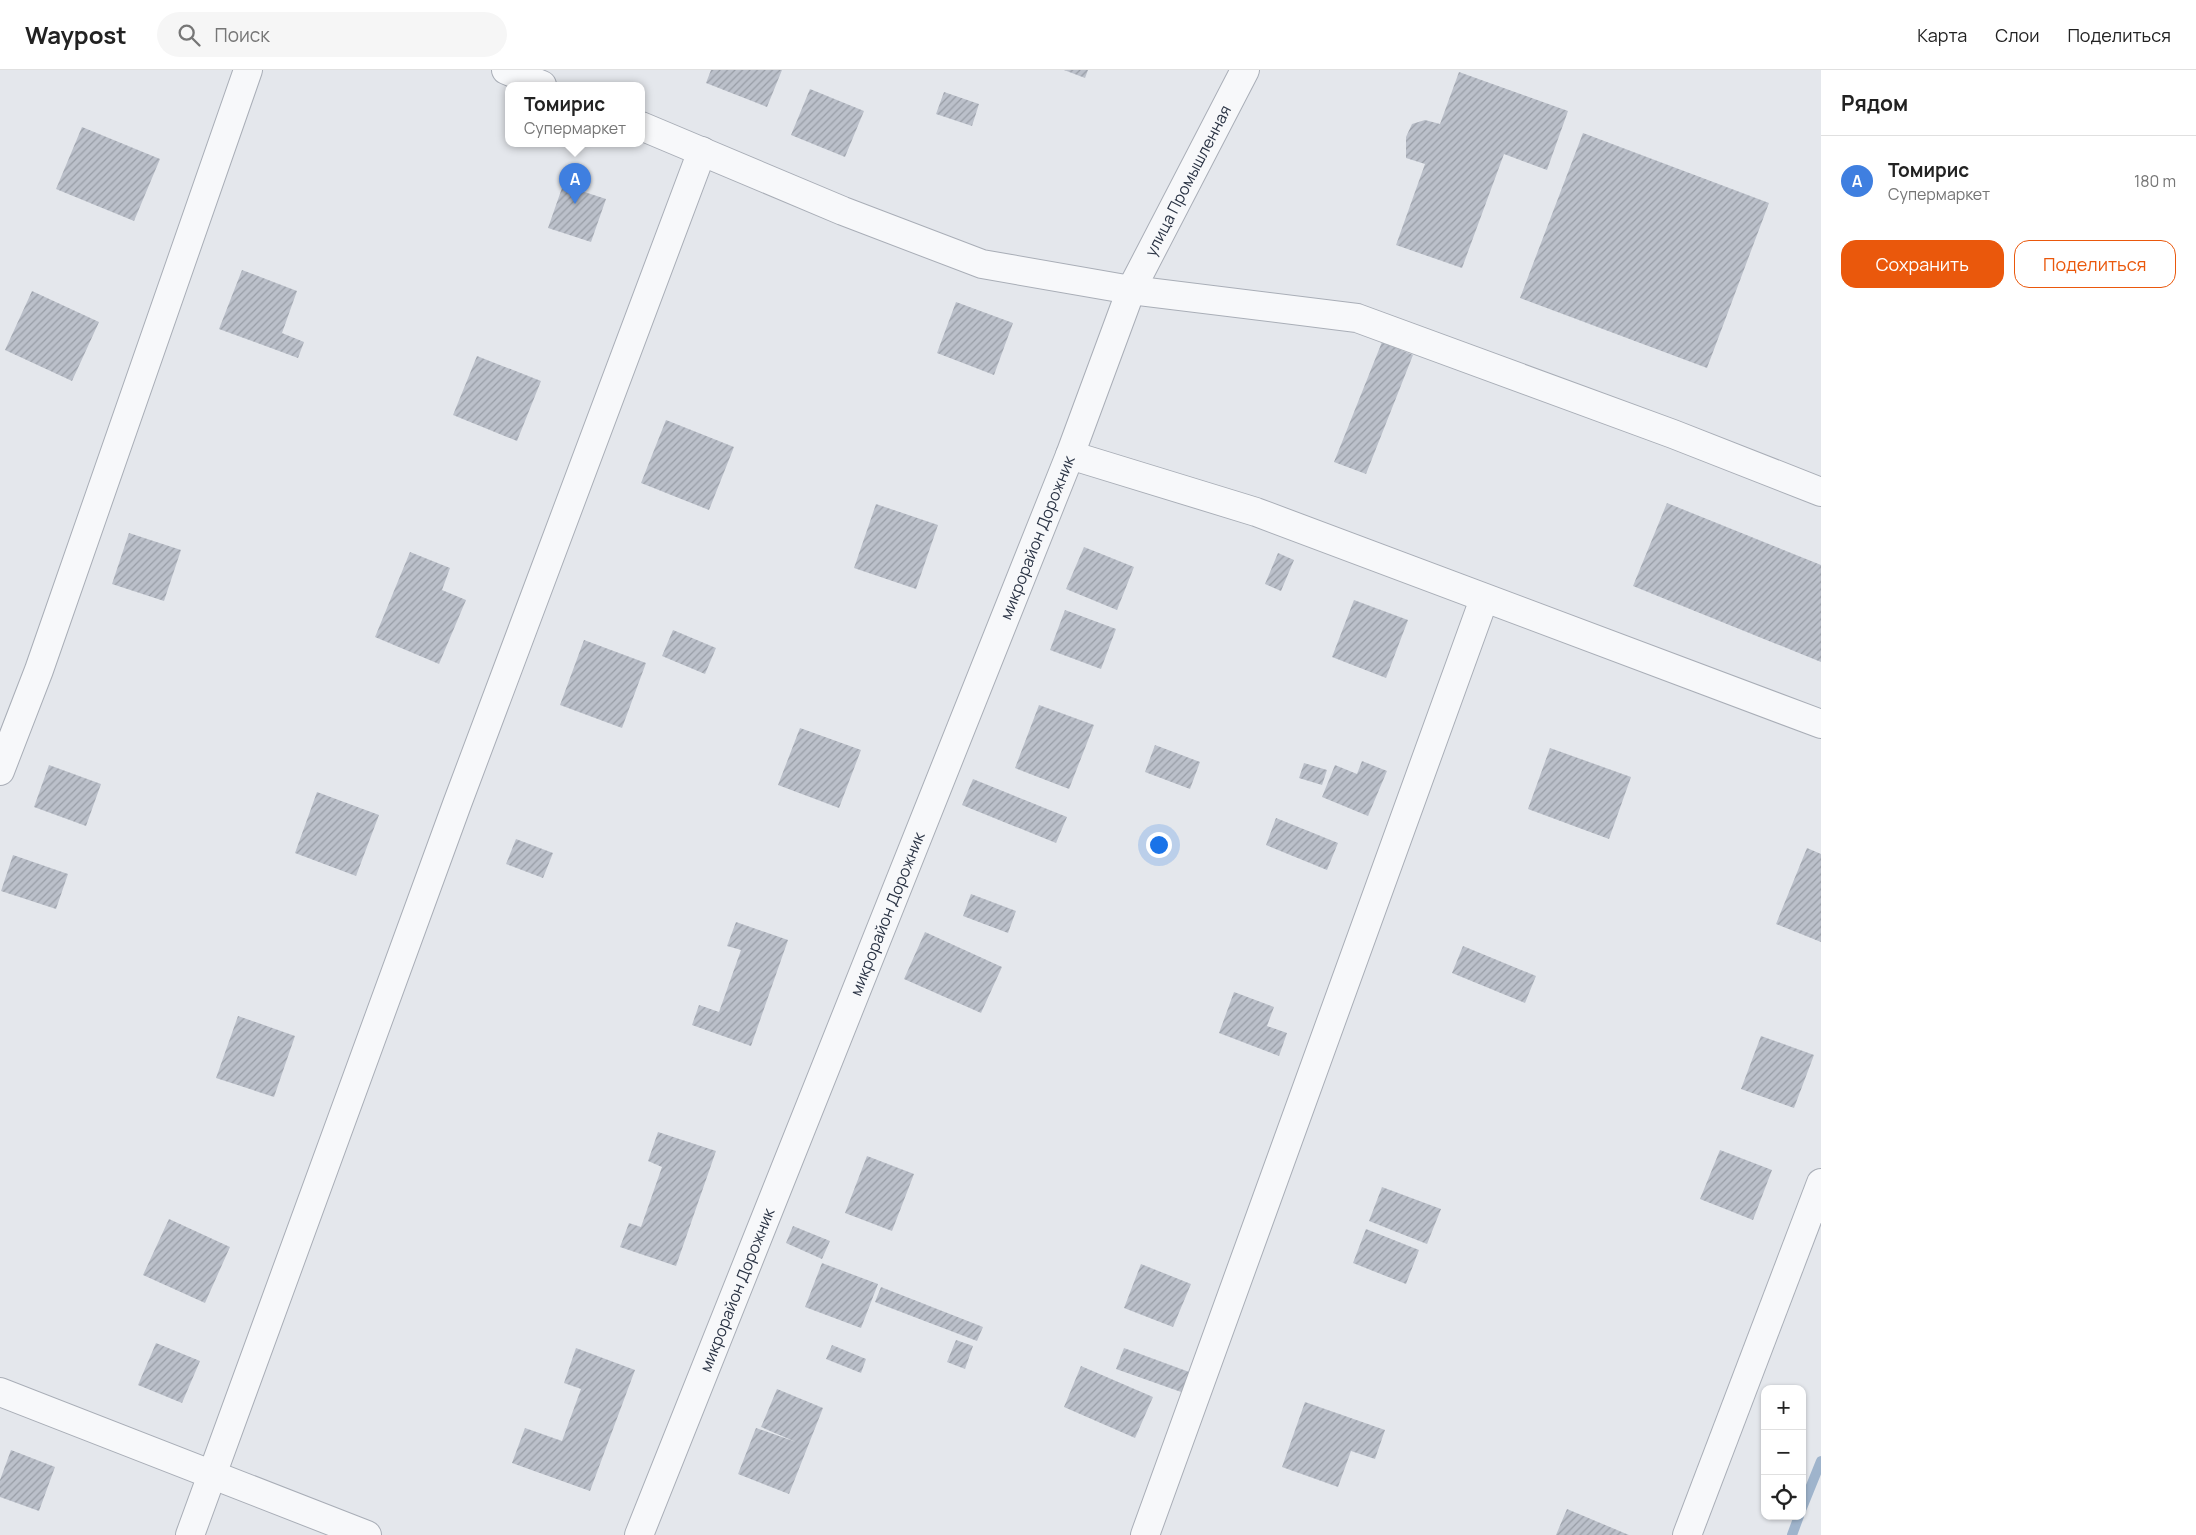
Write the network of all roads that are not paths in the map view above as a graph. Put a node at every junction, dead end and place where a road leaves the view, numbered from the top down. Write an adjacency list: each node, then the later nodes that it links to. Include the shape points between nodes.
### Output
1 (248, 70): 12 (street, via 39,670)
2 (506, 70): 4 (street)
3 (1245, 70): 7 (street, улица Промышленная)
4 (535, 82)
5 (645, 128): 6 (street)
6 (702, 152): 7 (street, via 982,264); 15 (street, via 457,804)
7 (1131, 290): 8 (street, микрорайон Дорожник); 9 (street, via 1357,318)
8 (1070, 455): 10 (street, via 1256,512); 18 (street, микрорайон Дорожник)
9 (1821, 492)
10 (1484, 599): 11 (street); 19 (street)
11 (1821, 724)
12 (0, 771)
13 (1821, 1183): 20 (street)
14 (0, 1392): 15 (street)
15 (214, 1475): 16 (street); 17 (street)
16 (190, 1535)
17 (367, 1535)
18 (638, 1535)
19 (1145, 1535)
20 (1687, 1535)

